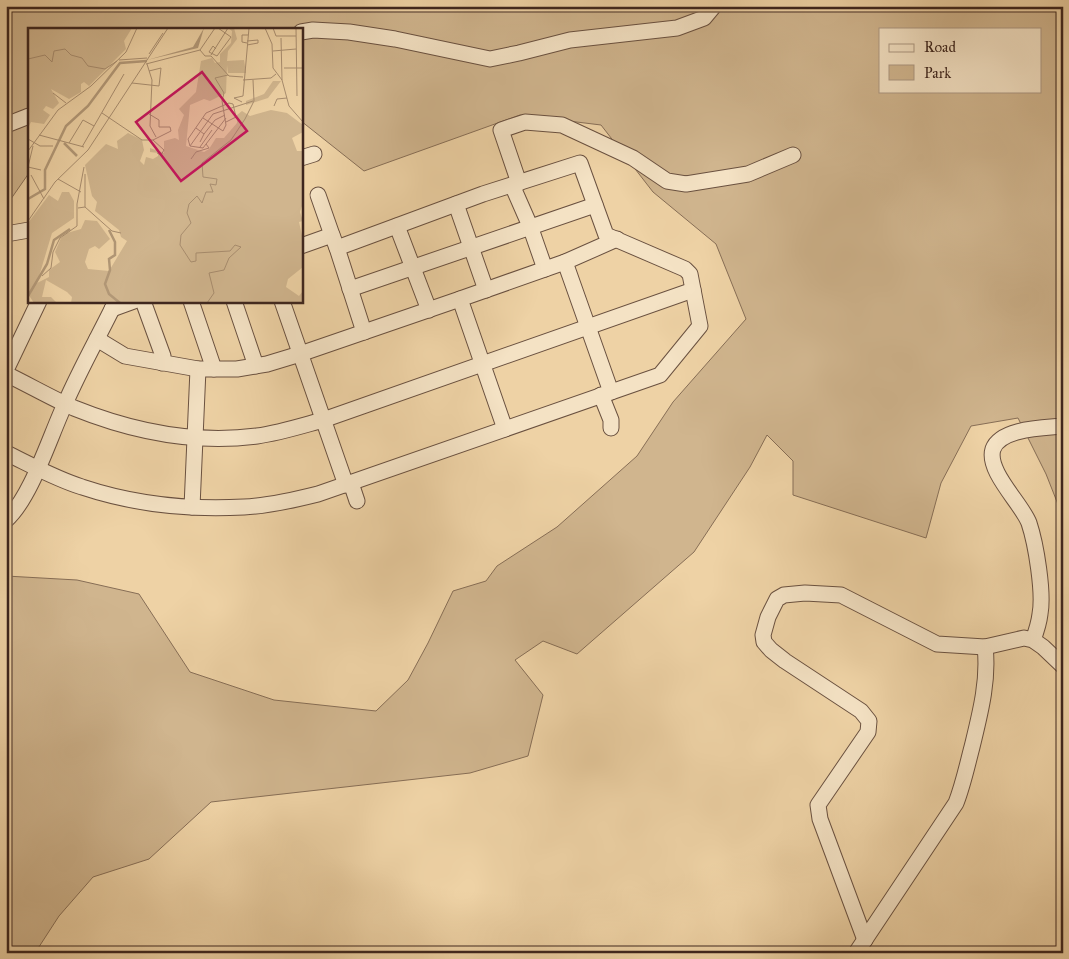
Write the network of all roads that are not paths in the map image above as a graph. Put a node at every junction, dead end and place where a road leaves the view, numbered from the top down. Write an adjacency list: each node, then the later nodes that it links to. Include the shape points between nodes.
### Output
1 (714, 6): 2 (street, via 704,18 677,28 570,40 490,59 349,32)
2 (302, 32)
3 (28, 116): 4 (street)
4 (6, 125)
5 (793, 155): 6 (street, via 748,174 686,184 667,181 633,158 562,125 524,122 501,130)
6 (515, 184): 8 (street); 9 (street, via 580,163); 11 (street)
7 (318, 195): 15 (street)
8 (456, 204): 10 (street); 17 (street)
9 (595, 204): 11 (street); 14 (street, via 606,235)
10 (397, 226): 15 (street); 19 (street)
11 (530, 226): 17 (street); 20 (street)
12 (28, 230): 13 (street)
13 (6, 234)
14 (616, 239): 18 (street); 23 (street, via 685,269 690,274)
15 (334, 242): 16 (street); 21 (street)
16 (302, 246)
17 (472, 247): 19 (street); 22 (street)
18 (565, 262): 20 (street); 33 (street)
19 (412, 268): 21 (street); 32 (street)
20 (545, 269): 22 (street)
21 (350, 289): 34 (street)
22 (486, 290): 24 (street)
23 (693, 290): 33 (street); 43 (street, via 700,326 663,372)
24 (460, 299): 32 (street); 38 (street)
25 (39, 302): 42 (street)
26 (129, 302): 31 (street)
27 (143, 302): 37 (street, via 163,356)
28 (191, 302): 41 (street)
29 (234, 302): 39 (street)
30 (282, 302): 36 (street)
31 (114, 305): 35 (street)
32 (429, 310): 34 (street)
33 (587, 328): 38 (street); 43 (street)
34 (364, 332): 36 (street)
35 (97, 339): 37 (street, via 125,356); 44 (street)
36 (300, 354): 39 (street); 45 (street)
37 (162, 363): 40 (street)
38 (482, 364): 45 (street); 48 (street)
39 (256, 366): 41 (street)
40 (198, 369): 41 (street); 49 (street)
41 (214, 369)
42 (6, 372): 44 (street)
43 (606, 394): 47 (street); 48 (street)
44 (65, 403): 49 (street, via 147,431); 51 (street)
45 (323, 420): 49 (street, via 256,436); 52 (street)
46 (1063, 426): 56 (street, via 1014,432 997,442 993,450 1000,477 1029,522 1040,595 1040,613)
47 (611, 428)
48 (505, 429): 52 (street)
49 (195, 437): 54 (street)
50 (6, 453): 51 (street)
51 (37, 468): 54 (street, via 92,490 138,501); 55 (street, via 26,492)
52 (349, 484): 53 (street); 54 (street, via 276,504 244,508)
53 (357, 501)
54 (192, 507)
55 (6, 520)
56 (1033, 640): 57 (street, via 1014,639); 58 (street)
57 (985, 646): 59 (street, via 982,711 956,803); 59 (street, via 938,644 841,594 784,595 777,599 768,617 763,635 771,650 861,711 869,721 868,732 818,805 820,819)
58 (1063, 666)
59 (865, 940): 60 (street)
60 (856, 953)

